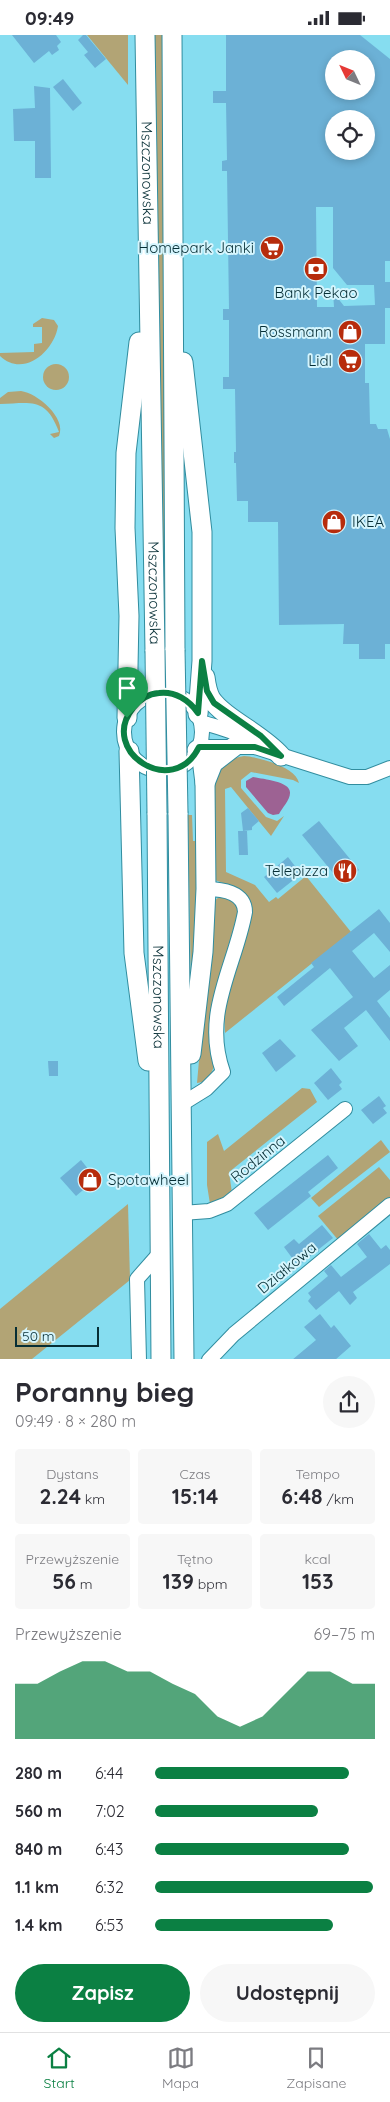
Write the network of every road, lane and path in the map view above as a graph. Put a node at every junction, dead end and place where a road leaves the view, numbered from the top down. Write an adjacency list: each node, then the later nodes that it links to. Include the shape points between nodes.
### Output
1 (145, 35): 4 (main road, Mszczonowska)
2 (172, 35): 3 (main road, Mszczonowska)
3 (172, 264): 5 (main road, via 202,532); 18 (main road, Mszczonowska, bridge)
4 (148, 269): 6 (main road, via 126,453); 19 (main road, Mszczonowska, bridge, via 157,813)
5 (202, 661): 7 (main road); 12 (main road, via 207,691 214,703 261,736)
6 (127, 718): 7 (street, via 143,699 161,693 179,696 190,703); 11 (street, via 124,735)
7 (199, 718): 9 (street, via 237,734); 10 (street, via 202,737)
8 (235, 746): 9 (street); 10 (street); 14 (main road, via 213,763)
9 (255, 747): 12 (street)
10 (198, 748): 11 (street, via 180,766 163,770 141,764); 14 (main road)
11 (129, 751): 19 (main road, via 134,953)
12 (281, 756): 13 (street, via 350,777 366,777)
13 (390, 767)
14 (205, 783): 15 (main road)
15 (206, 889): 16 (main road); 16 (street, via 220,889 237,896 242,900 245,912 217,1011 217,1052 222,1072 206,1089)
16 (185, 1103): 18 (main road)
17 (345, 1109): 21 (street, Rodzinna, via 227,1204 210,1211)
18 (182, 1132): 21 (main road, Mszczonowska)
19 (158, 1137): 22 (main road, Mszczonowska)
20 (390, 1205): 26 (street, Działkowa)
21 (182, 1213): 25 (main road, Mszczonowska)
22 (159, 1254): 23 (street, via 138,1279); 24 (main road, Mszczonowska)
23 (139, 1359)
24 (161, 1359)
25 (184, 1359)
26 (208, 1359)

